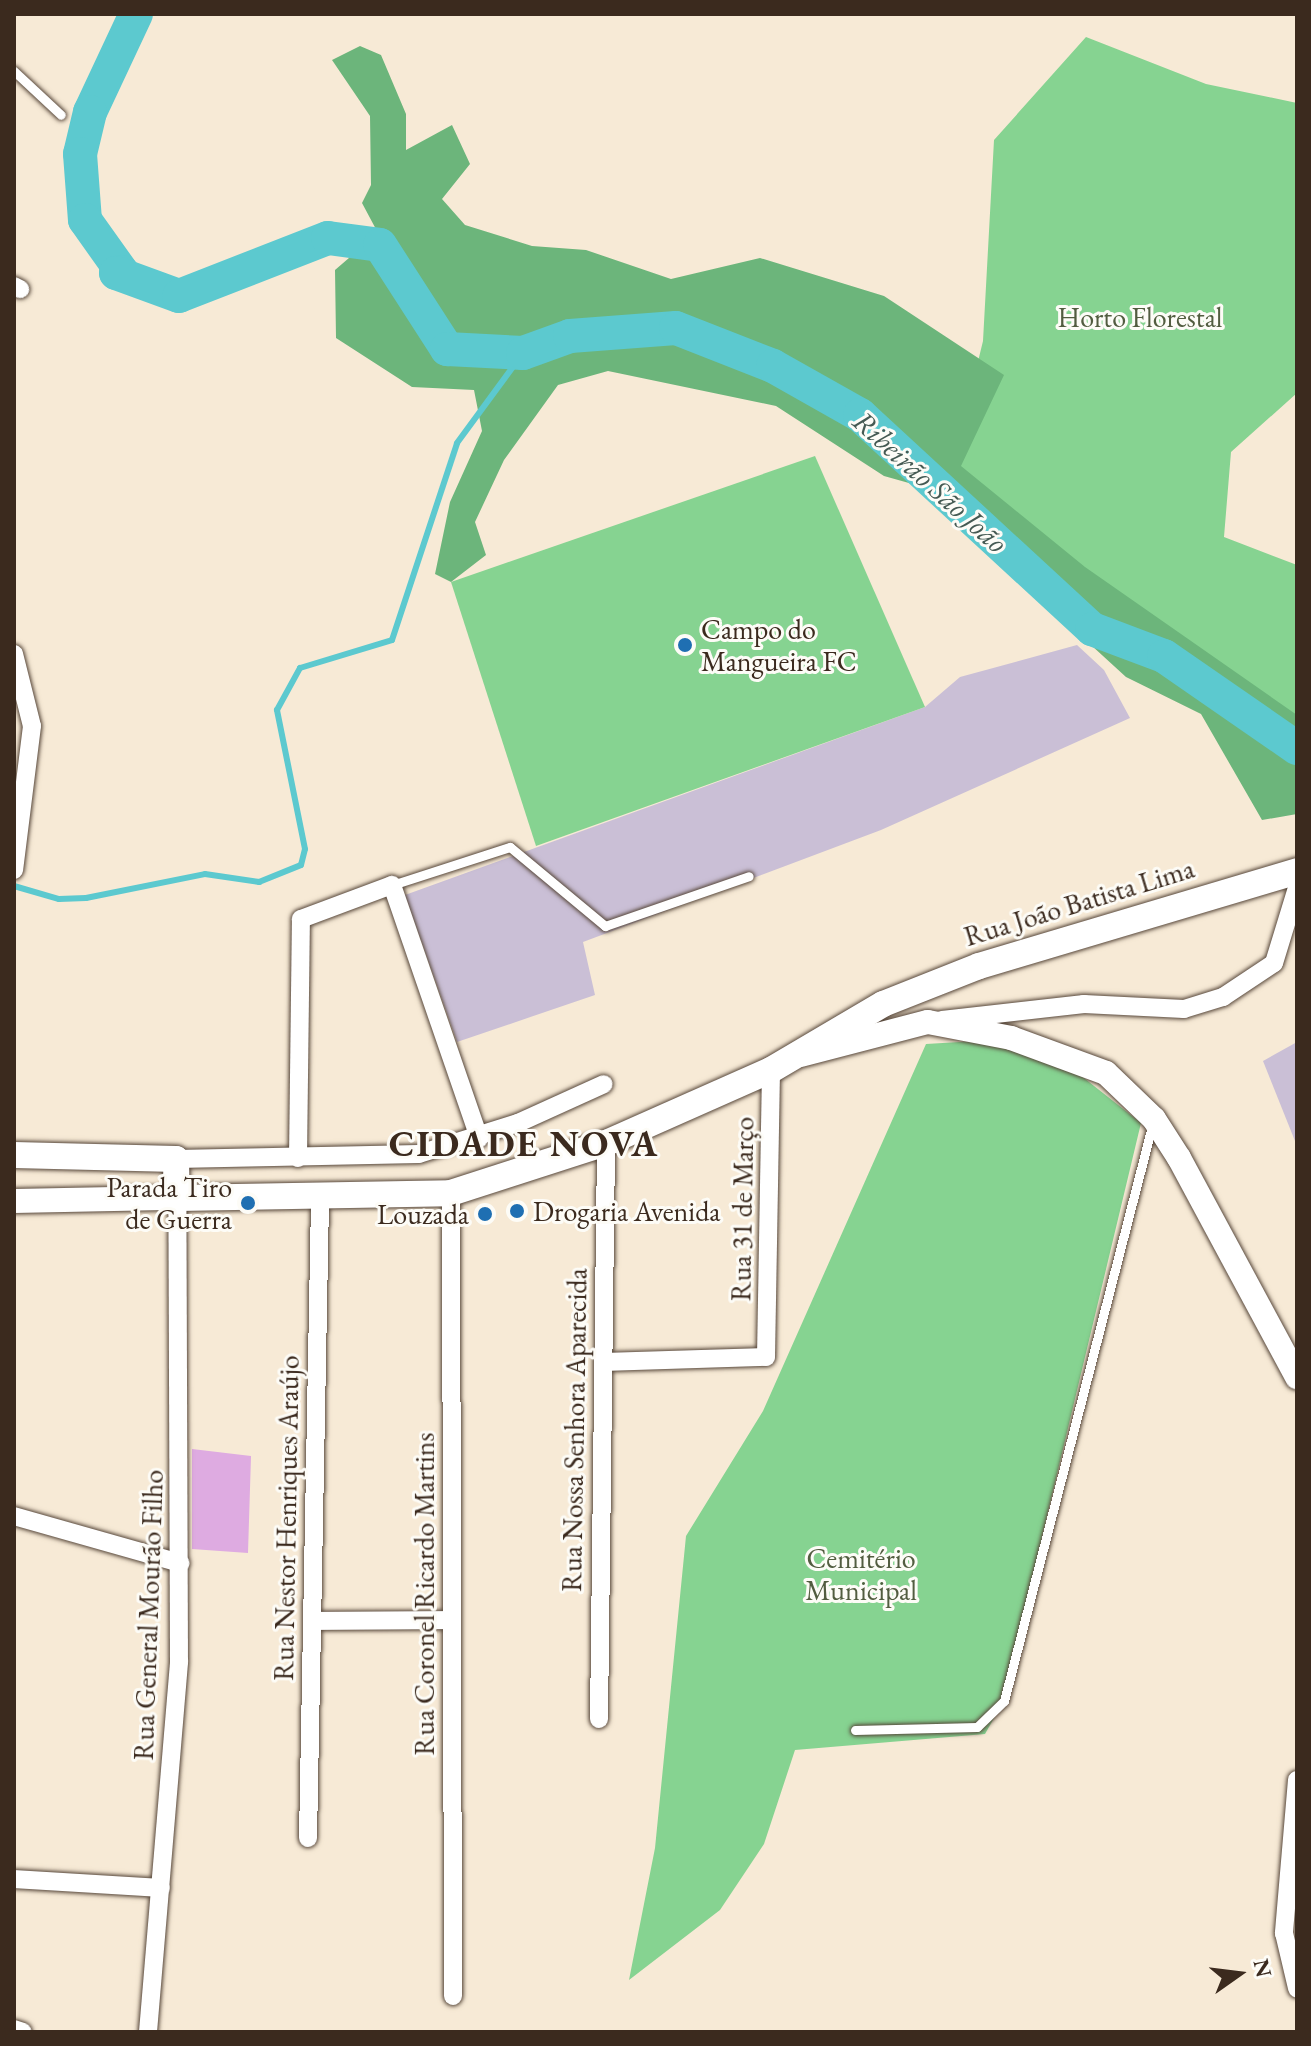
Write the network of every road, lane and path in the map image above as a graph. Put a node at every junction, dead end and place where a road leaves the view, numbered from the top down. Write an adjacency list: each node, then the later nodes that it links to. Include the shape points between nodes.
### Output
1 (14, 71): 2 (lane)
2 (61, 115)
3 (14, 654): 4 (street, via 32,726)
4 (14, 870)
5 (1297, 871): 10 (main road, Rua João Batista Lima, via 1009,956 883,1004)
6 (749, 876): 7 (lane, via 605,926 516,849 500,848)
7 (392, 885): 14 (street); 17 (street, via 314,910 299,926)
8 (1297, 888): 9 (street, via 1274,963 1223,997 1184,1009 1084,1004)
9 (928, 1022): 10 (street); 13 (street, via 1074,1056 1106,1073)
10 (801, 1055): 11 (main road, Rua João Batista Lima)
11 (771, 1070): 15 (main road, Rua João Batista Lima); 23 (street, Rua 31 de Março, via 766,1357 745,1362)
12 (604, 1084): 14 (street)
13 (1154, 1119): 24 (street); 30 (lane, via 1004,1701 977,1727)
14 (479, 1138): 17 (street, via 419,1154)
15 (606, 1143): 19 (main road, Rua João Batista Lima); 23 (street, Rua Nossa Senhora Aparecida)
16 (14, 1155): 18 (main road)
17 (298, 1158): 18 (street)
18 (176, 1159): 20 (main road)
19 (451, 1193): 21 (main road, Rua João Batista Lima); 27 (street, Rua Coronel Ricardo Martins)
20 (177, 1198): 21 (main road, Rua João Batista Lima); 22 (street); 26 (street, Rua General Mourão Filho)
21 (320, 1199): 28 (street, Rua Nestor Henriques Araújo)
22 (18, 1203)
23 (604, 1362): 29 (street, Rua Nossa Senhora Aparecida)
24 (1297, 1377)
25 (14, 1516): 26 (street)
26 (180, 1563): 34 (street, Rua General Mourão Filho)
27 (450, 1620): 28 (street); 36 (street, Rua Coronel Ricardo Martins)
28 (313, 1621): 32 (street, Rua Nestor Henriques Araújo)
29 (599, 1719)
30 (855, 1730)
31 (1297, 1780): 35 (street, via 1284,1933)
32 (308, 1838)
33 (14, 1879): 34 (street)
34 (161, 1888): 39 (street, Rua General Mourão Filho)
35 (1297, 1988)
36 (453, 1996)
37 (14, 2029): 38 (street)
38 (23, 2032)
39 (148, 2032)

